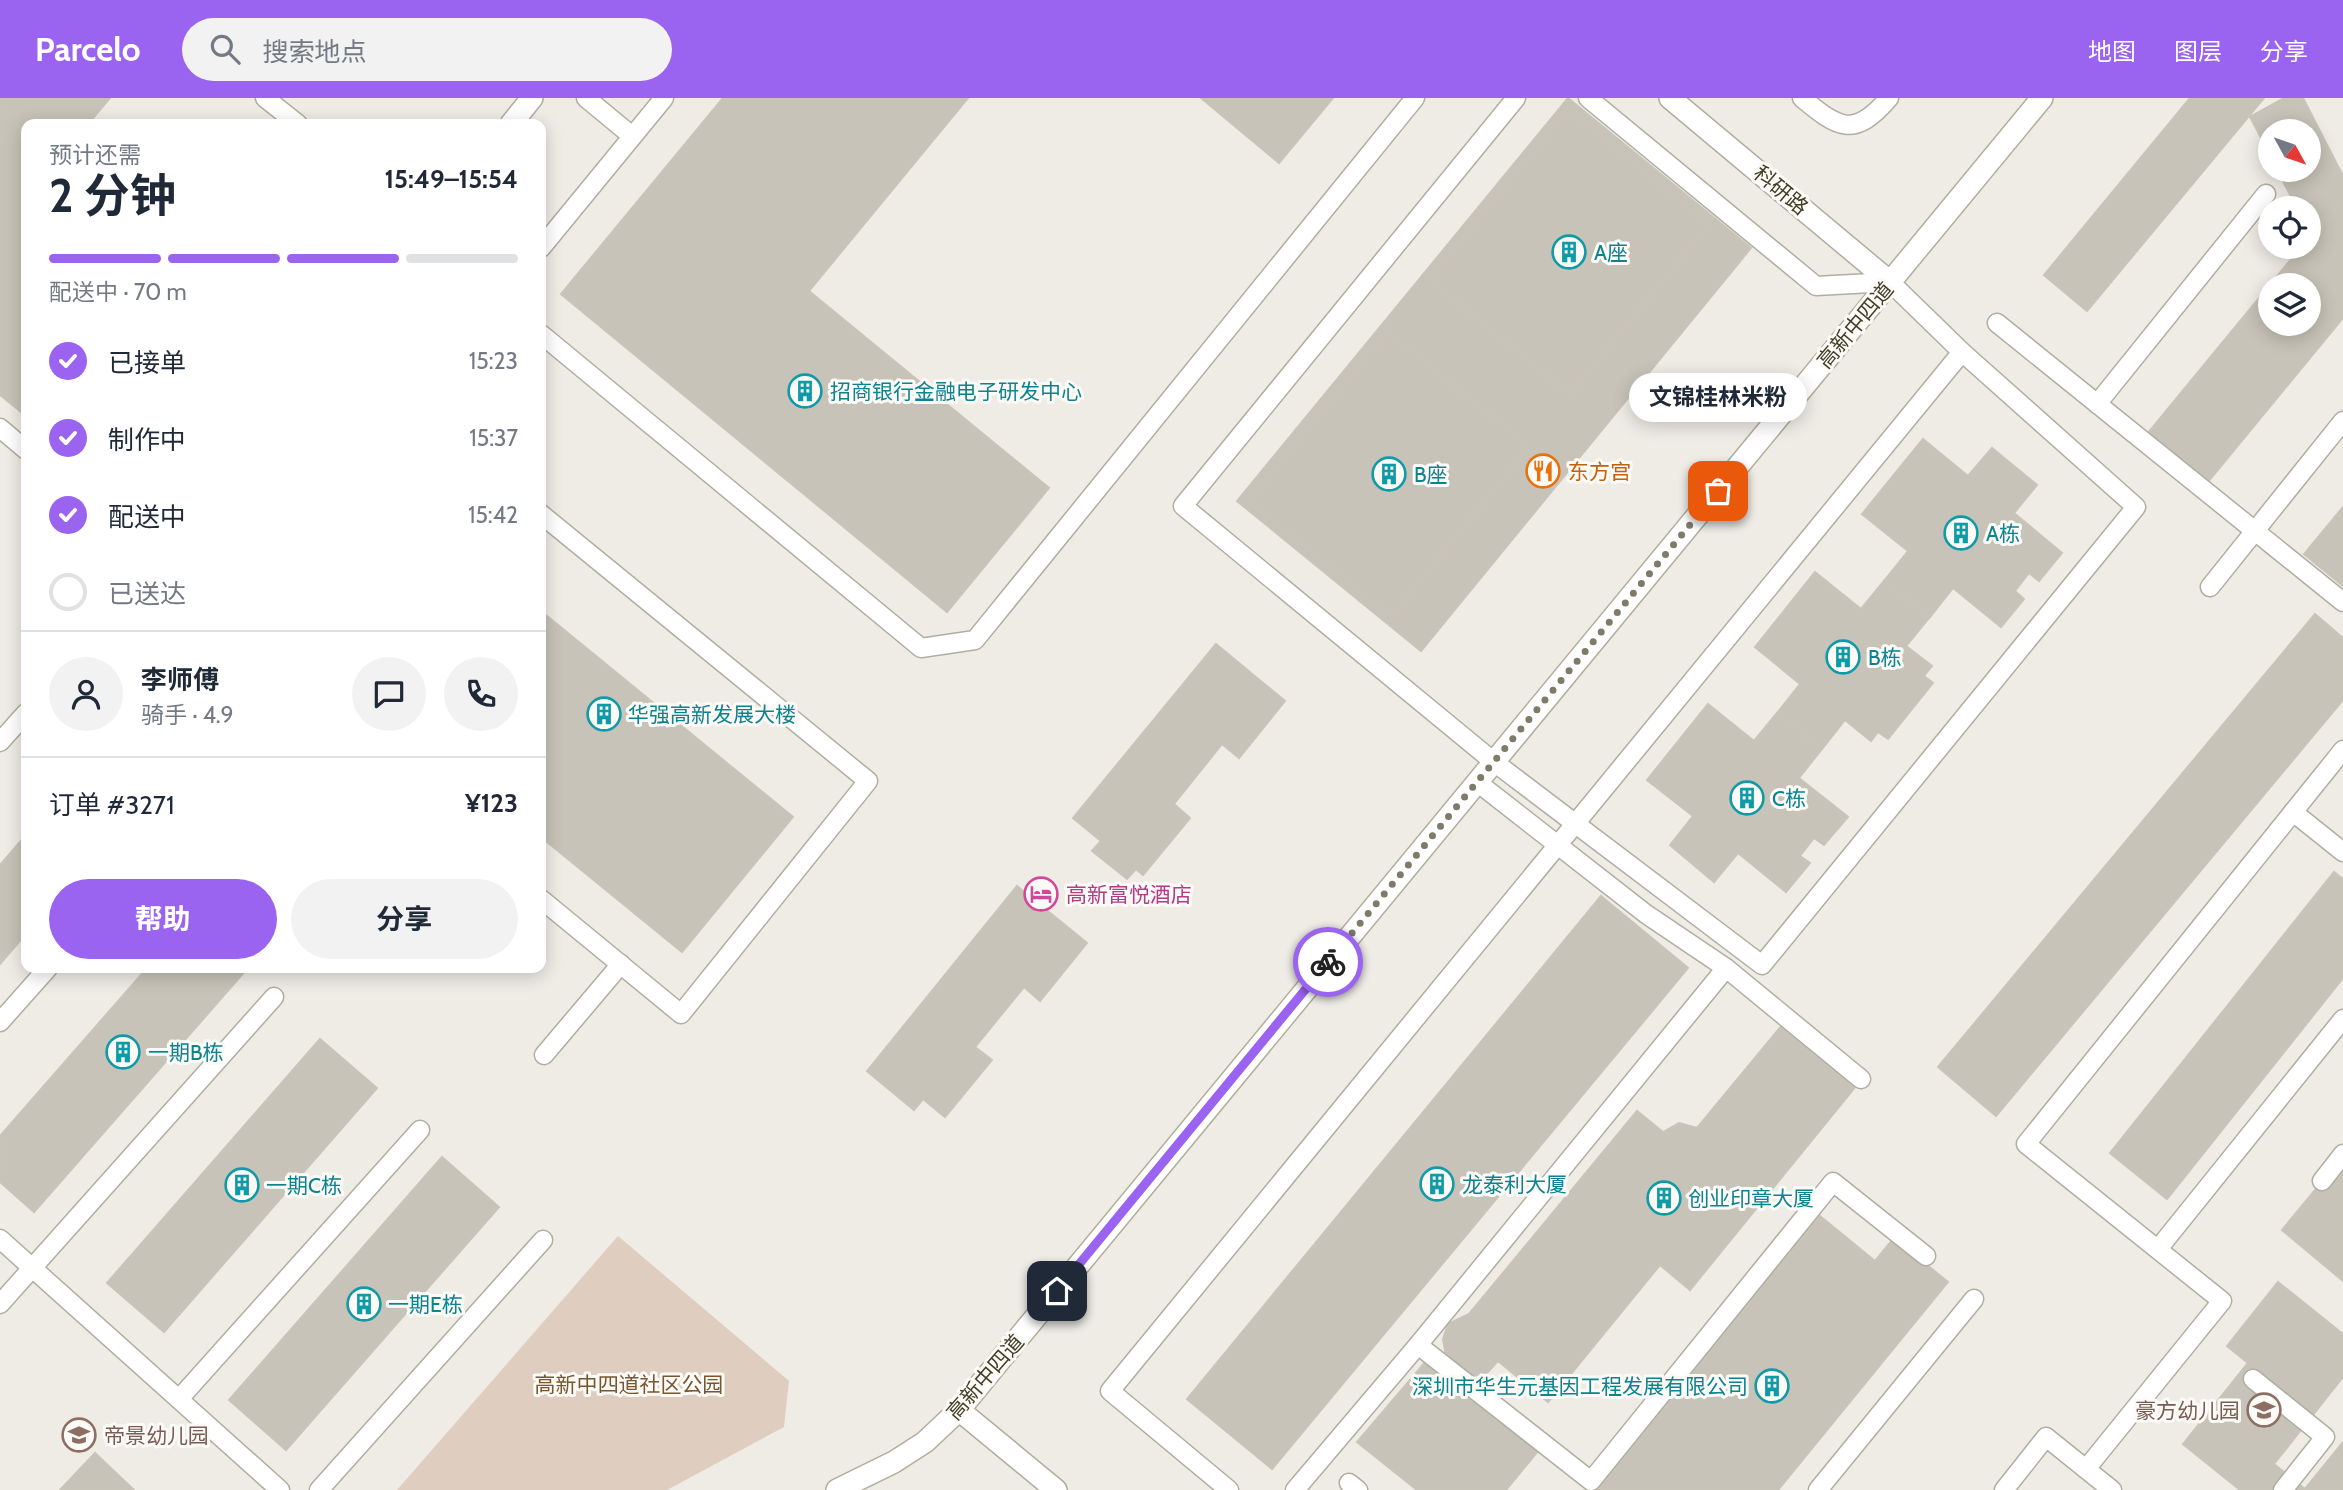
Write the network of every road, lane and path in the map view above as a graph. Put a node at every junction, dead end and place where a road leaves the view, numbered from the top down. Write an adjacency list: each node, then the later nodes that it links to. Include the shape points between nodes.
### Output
1 (265, 98): 12 (lane)
2 (532, 98): 13 (main road)
3 (586, 98): 14 (lane)
4 (664, 98): 14 (lane)
5 (1415, 98): 19 (lane, via 975,640 921,648)
6 (1516, 98): 32 (lane, via 1183,506)
7 (1588, 98): 17 (lane, via 1816,286)
8 (1670, 98): 17 (main road, 科研路)
9 (1802, 98): 10 (lane, via 1831,122 1851,125 1868,119)
10 (1889, 98)
11 (2042, 98): 17 (main road, 高新中四道)
12 (292, 119)
13 (515, 119)
14 (632, 136): 16 (lane)
15 (2266, 194): 21 (lane)
16 (546, 242)
17 (1890, 282): 20 (lane); 32 (main road, 高新中四道)
18 (1997, 323): 21 (lane)
19 (546, 338)
20 (1962, 352): 35 (lane); 35 (lane, via 2136,508 1762,965)
21 (2097, 404): 26 (lane)
22 (2343, 421): 26 (lane)
23 (0, 428): 24 (lane)
24 (21, 446)
25 (546, 518): 39 (lane, via 868,781 681,1014)
26 (2255, 531): 27 (lane); 28 (lane)
27 (2210, 587)
28 (2343, 602)
29 (21, 719): 30 (lane)
30 (0, 743)
31 (2343, 750): 34 (lane)
32 (1494, 762): 33 (main road, 高新中四道); 35 (lane)
33 (1477, 782): 36 (lane); 60 (main road, 高新中四道)
34 (2293, 813): 37 (lane); 52 (lane, via 2026,1144)
35 (1577, 824): 36 (lane)
36 (1558, 847): 40 (lane, via 1641,920); 66 (lane, via 1110,1391)
37 (2343, 852)
38 (546, 903): 39 (lane)
39 (621, 964): 45 (lane)
40 (1726, 968): 46 (lane); 57 (lane)
41 (44, 973): 44 (lane)
42 (274, 998): 54 (lane)
43 (2343, 1019): 52 (lane)
44 (0, 1022)
45 (544, 1055)
46 (1861, 1079)
47 (420, 1130): 59 (lane)
48 (2343, 1154): 49 (lane)
49 (2322, 1181)
50 (0, 1239): 54 (lane)
51 (543, 1240): 63 (lane)
52 (2158, 1249): 61 (lane, via 2221,1301)
53 (1926, 1256): 57 (lane, via 1833,1182 1591,1481)
54 (32, 1268): 56 (lane); 59 (lane)
55 (1975, 1299): 68 (lane)
56 (0, 1304)
57 (1418, 1345): 67 (lane)
58 (2253, 1379): 71 (lane, via 2325,1437)
59 (179, 1399): 62 (lane)
60 (959, 1410): 64 (main road, 高新中四道, via 925,1442); 65 (main road)
61 (2086, 1469): 69 (lane, via 2046,1437); 70 (lane)
62 (280, 1490)
63 (319, 1490)
64 (837, 1490)
65 (1056, 1490)
66 (1229, 1490)
67 (1295, 1490)
68 (1818, 1490)
69 (2004, 1490)
70 (2112, 1490)
71 (2283, 1490)

